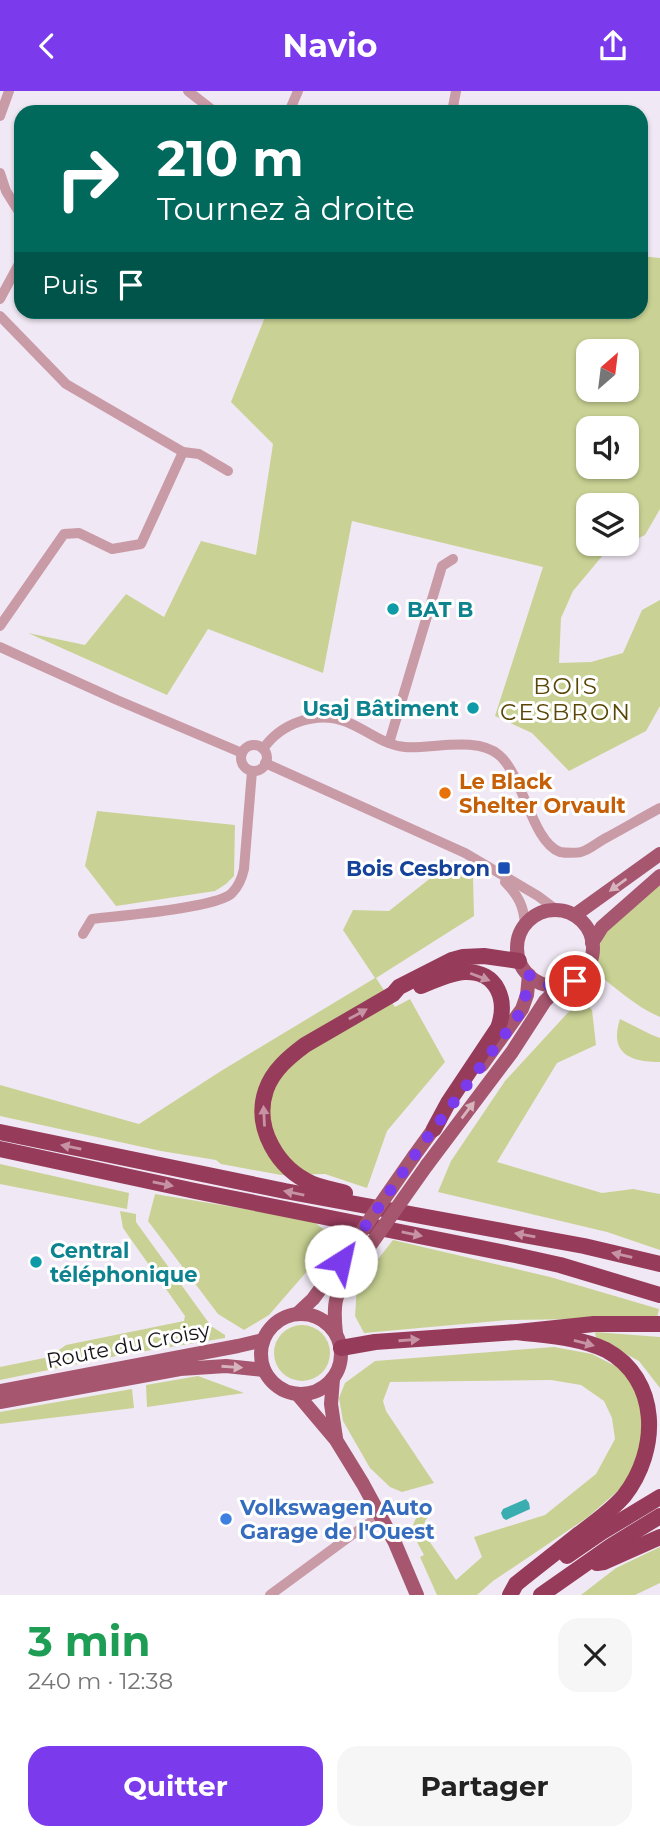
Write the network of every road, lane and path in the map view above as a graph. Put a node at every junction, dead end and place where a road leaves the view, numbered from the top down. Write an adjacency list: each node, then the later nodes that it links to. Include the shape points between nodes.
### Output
1 (9, 91): 4 (street)
2 (188, 91): 3 (street)
3 (206, 105)
4 (0, 116)
5 (0, 173): 6 (street)
6 (14, 204)
7 (14, 273): 8 (street)
8 (0, 299)
9 (0, 316): 10 (street, via 66,384)
10 (183, 452): 11 (street, via 199,454); 13 (street, via 141,544 113,548 79,533 64,534)
11 (228, 471)
12 (453, 559): 15 (street, via 442,565)
13 (0, 627)
14 (0, 647): 17 (street)
15 (389, 743): 16 (street, via 348,722 314,717 281,731); 20 (street, via 477,746 496,752 508,763 544,840 560,852 580,853)
16 (263, 749): 17 (street, via 251,745); 18 (street)
17 (242, 753): 19 (street, via 243,764)
18 (265, 763): 19 (street); 22 (street)
19 (252, 771): 27 (street, via 244,869 231,895 186,907 92,919)
20 (660, 808)
21 (660, 854): 25 (main road, one-way to 25)
22 (494, 870): 24 (street); 26 (street, via 522,903)
23 (660, 876): 28 (main road, via 602,926)
24 (554, 908): 25 (main road); 26 (main road, via 535,915)
25 (575, 915): 28 (main road, via 586,925)
26 (525, 925): 29 (main road, via 517,946)
27 (83, 934)
28 (592, 943): 31 (main road, via 586,971)
29 (519, 961): 30 (main road); 32 (highway, via 484,955 452,960 399,987)
30 (529, 975): 31 (main road); 33 (main road, via 521,1012)
31 (559, 987): 43 (main road, one-way to 31, bridge, via 335,1298)
32 (393, 995): 33 (highway, one-way to 33, via 467,972 492,981 501,995 498,1028); 36 (highway, one-way to 32, via 369,1198 313,1184 291,1170 273,1149 263,1111 266,1091 291,1055)
33 (434, 1129): 39 (main road, bridge, via 313,1299)
34 (0, 1132): 36 (highway, one-way to 34)
35 (0, 1149): 38 (highway, one-way to 38, via 515,1255)
36 (386, 1210): 37 (highway, one-way to 36)
37 (660, 1264)
38 (660, 1295)
39 (297, 1314): 42 (main road, via 276,1322); 43 (main road, via 319,1318)
40 (660, 1324): 41 (highway, via 594,1324)
41 (517, 1332): 43 (highway, one-way to 41); 57 (highway, one-way to 57, via 579,1341 621,1358 645,1384 656,1427 647,1462 625,1495 516,1584)
42 (263, 1340): 44 (main road); 46 (main road, Route du Croisy)
43 (339, 1341): 45 (main road, via 340,1366)
44 (264, 1370): 47 (main road, via 277,1387); 48 (main road, Route du Croisy, one-way to 44, via 180,1369 226,1366)
45 (333, 1379): 47 (main road, via 324,1388); 49 (main road)
46 (0, 1391)
47 (298, 1395): 49 (main road)
48 (0, 1402)
49 (336, 1440): 52 (main road)
50 (660, 1497): 57 (highway)
51 (660, 1516): 54 (highway)
52 (382, 1517): 55 (street); 56 (main road)
53 (660, 1537): 54 (highway, via 604,1562)
54 (584, 1564): 58 (highway)
55 (270, 1595)
56 (417, 1595)
57 (513, 1595)
58 (541, 1595)

